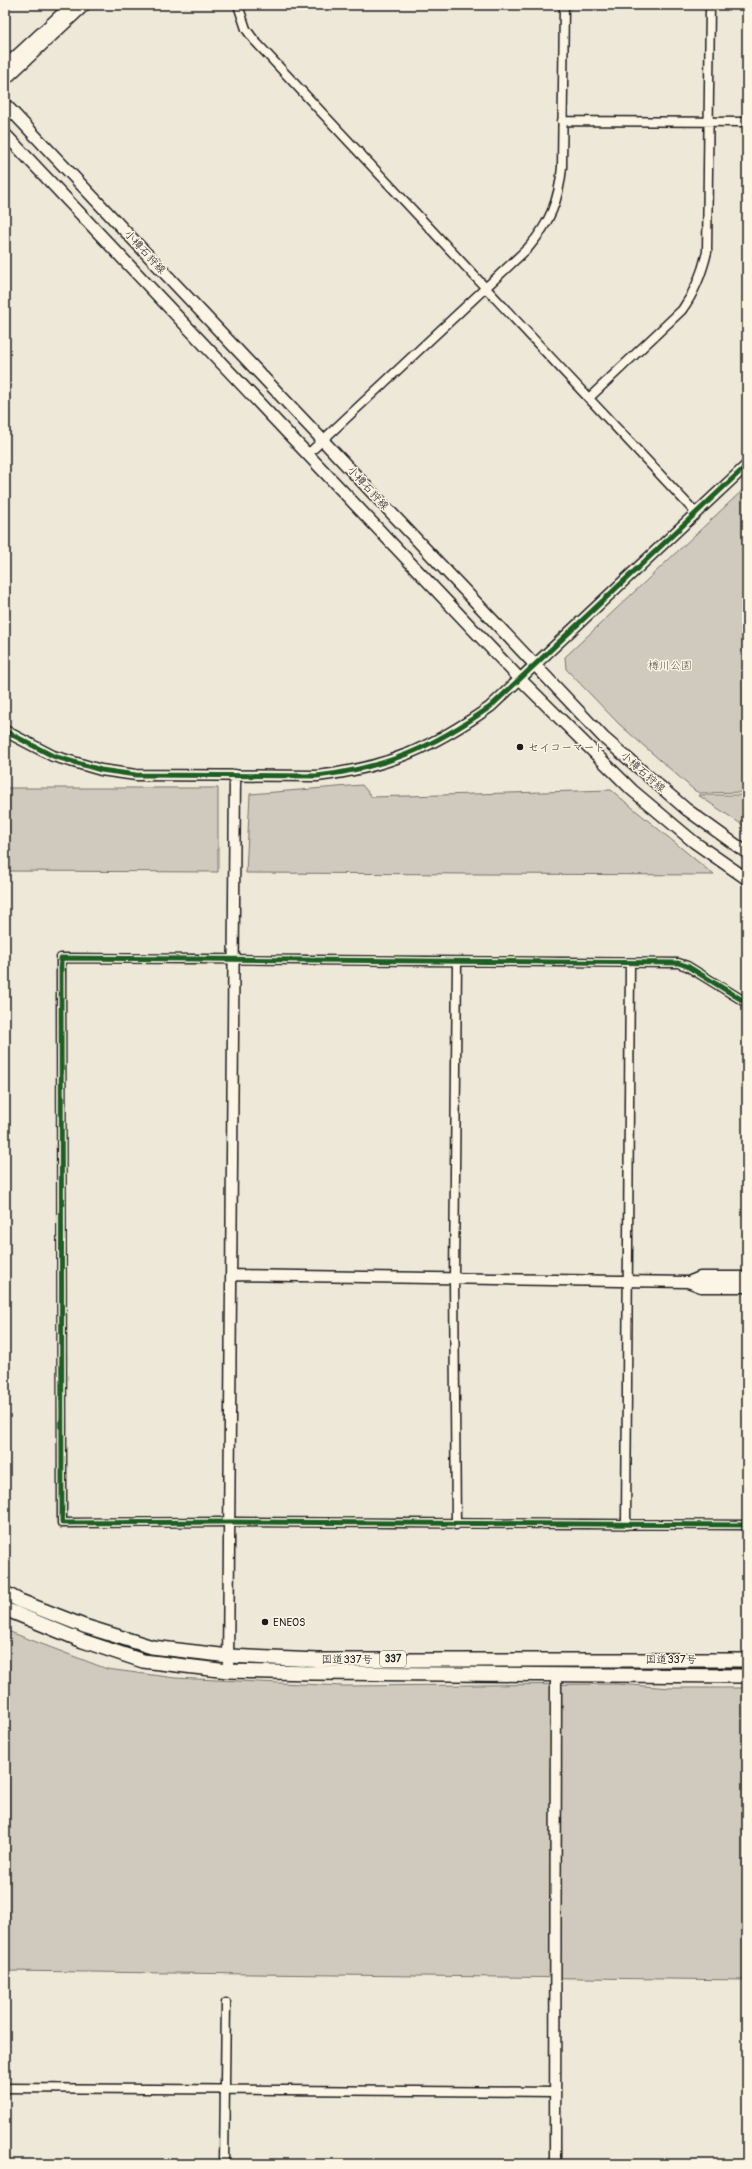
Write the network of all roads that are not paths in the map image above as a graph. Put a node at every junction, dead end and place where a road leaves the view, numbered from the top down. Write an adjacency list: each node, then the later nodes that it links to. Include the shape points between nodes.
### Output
1 (71, 5): 6 (street)
2 (85, 5): 7 (street)
3 (238, 5): 13 (street, via 246,29 254,40)
4 (564, 5): 9 (street)
5 (710, 5): 10 (street)
6 (5, 66)
7 (5, 80)
8 (5, 104): 15 (main road, 小樽石狩線)
9 (562, 122): 10 (street); 13 (street, via 561,182 555,205 538,236)
10 (708, 122): 11 (street); 14 (street, via 707,252 697,285 682,310)
11 (747, 122)
12 (5, 134): 16 (main road, 小樽石狩線)
13 (485, 288): 14 (street); 15 (street)
14 (589, 398): 18 (street)
15 (322, 440): 16 (street); 19 (main road, 小樽石狩線)
16 (308, 454): 20 (main road, 小樽石狩線)
17 (747, 465): 18 (street)
18 (696, 513): 19 (street)
19 (534, 665): 20 (street); 23 (main road, 小樽石狩線, via 604,738 686,809)
20 (520, 679): 22 (street, via 490,707 465,725 406,756 345,773); 24 (main road, 小樽石狩線, via 632,790 689,838)
21 (5, 731): 22 (street, via 53,756 101,770 136,776)
22 (235, 775): 25 (street)
23 (747, 853)
24 (747, 879)
25 (234, 960): 26 (street); 29 (street); 35 (street, via 61,958 62,1524)
26 (457, 962): 27 (street); 31 (street)
27 (630, 963): 28 (street, via 678,963 687,966); 32 (street)
28 (747, 1003)
29 (232, 1276): 31 (street); 35 (street)
30 (747, 1278): 33 (street, via 700,1277)
31 (454, 1279): 32 (street); 36 (street)
32 (627, 1281): 33 (street); 37 (street)
33 (688, 1282): 34 (street, via 702,1287)
34 (747, 1287)
35 (230, 1522): 36 (street); 41 (street)
36 (456, 1525): 37 (street)
37 (626, 1525): 38 (street)
38 (747, 1525)
39 (5, 1593): 41 (highway, 国道337号 / 337, via 84,1626 152,1647)
40 (5, 1609): 44 (highway, 国道337号 / 337, via 83,1641 143,1661)
41 (229, 1656): 42 (highway, 国道337号 / 337, via 317,1660); 44 (street)
42 (557, 1658): 43 (highway, 国道337号 / 337); 45 (street)
43 (747, 1660)
44 (228, 1671): 45 (highway, 国道337号 / 337)
45 (556, 1675): 46 (highway, 国道337号 / 337); 50 (street)
46 (747, 1676)
47 (226, 2003): 49 (street)
48 (5, 2088): 49 (street)
49 (226, 2090): 50 (street); 51 (street)
50 (555, 2092): 52 (street)
51 (224, 2164)
52 (555, 2164)

